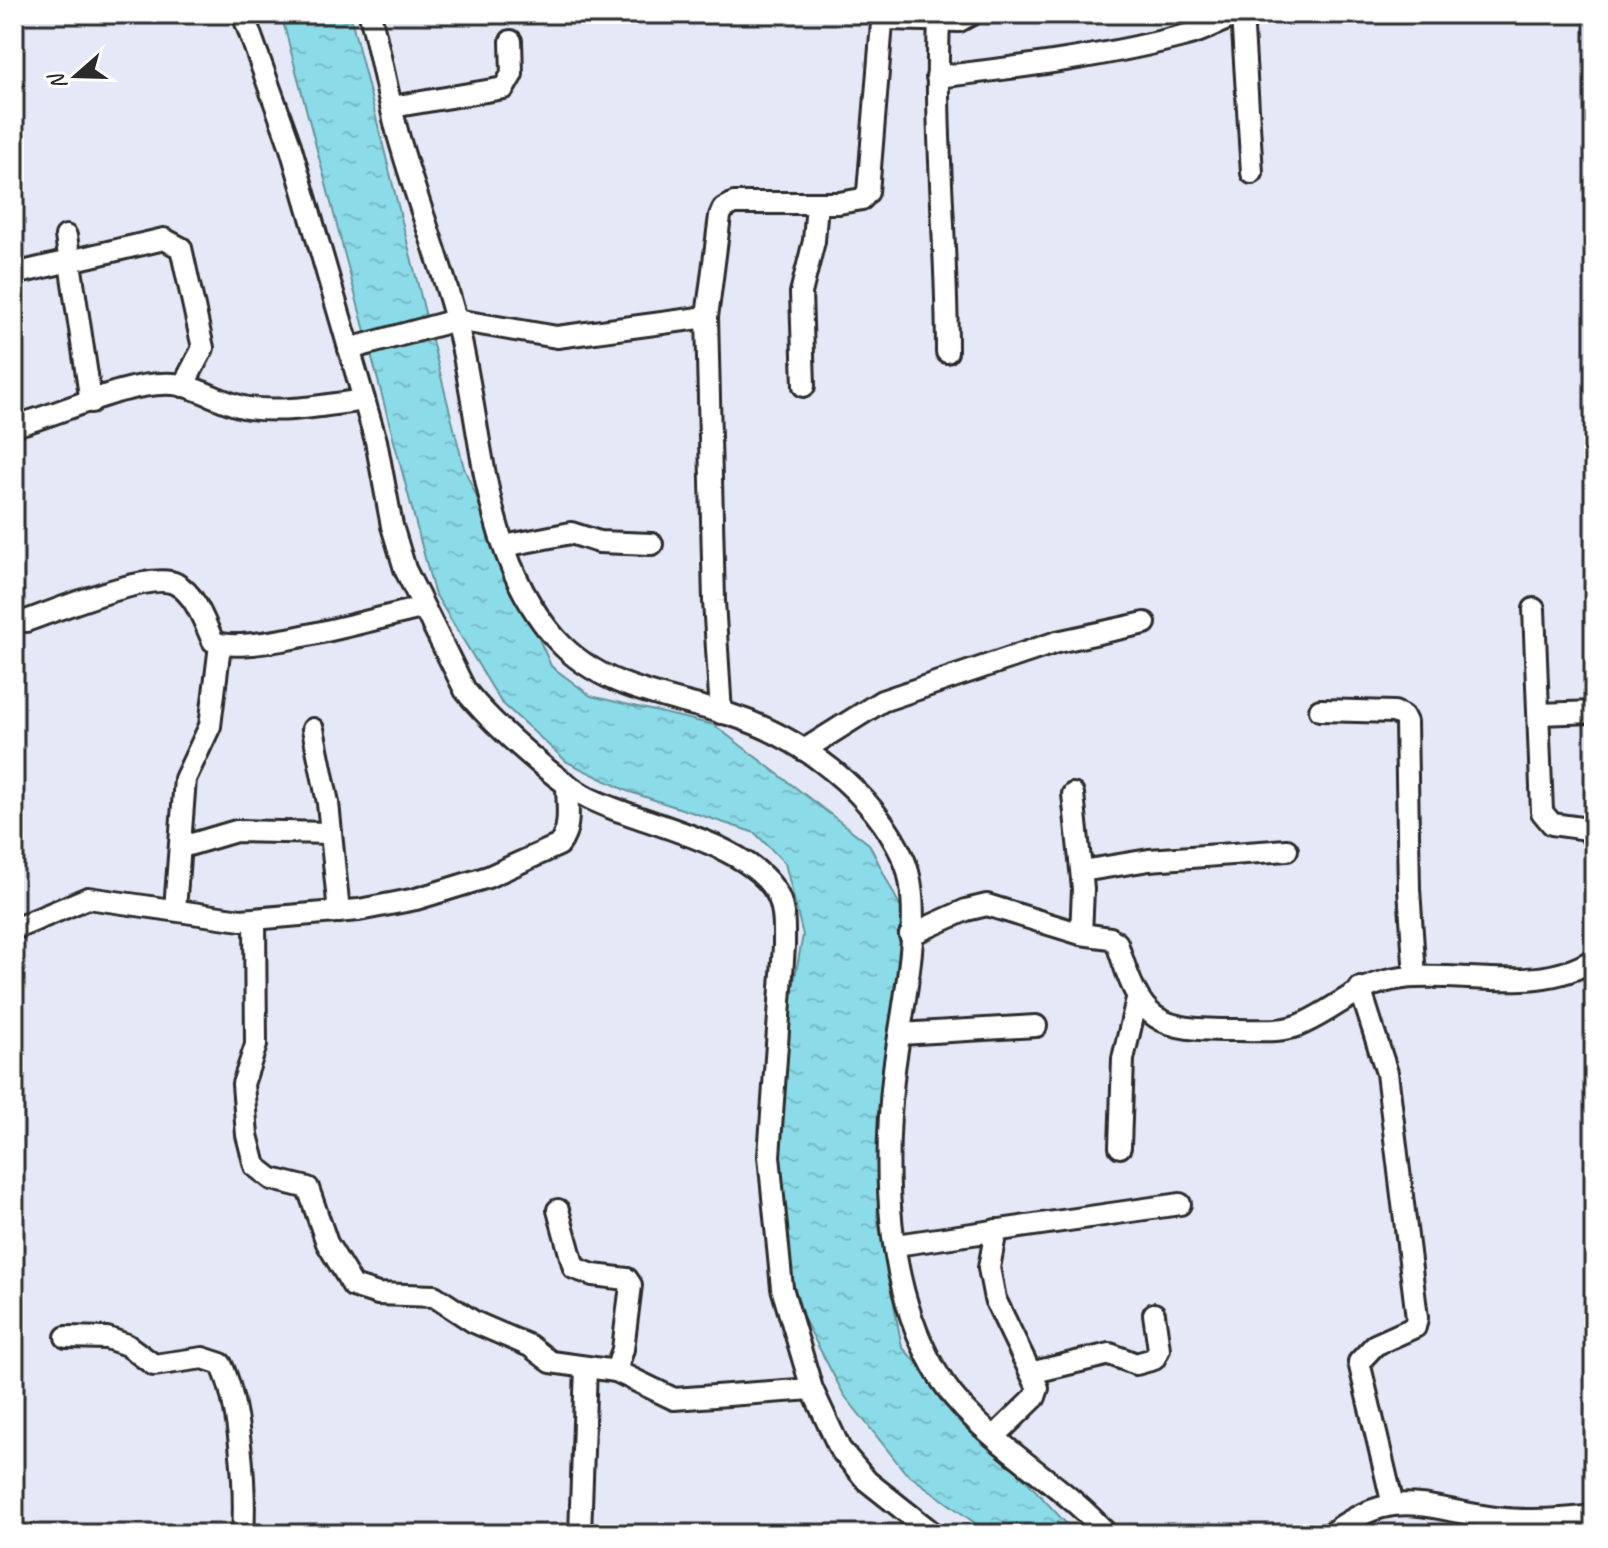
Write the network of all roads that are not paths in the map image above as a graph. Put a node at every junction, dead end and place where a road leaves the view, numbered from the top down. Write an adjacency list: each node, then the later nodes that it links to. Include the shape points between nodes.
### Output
1 (243, 14): 16 (street)
2 (370, 14): 8 (street)
3 (972, 14): 5 (street)
4 (1241, 14): 7 (street, via 1197,32 1123,49); 9 (street)
5 (939, 22): 7 (street); 10 (street, via 882,23 868,192 856,202)
6 (511, 41): 8 (street, via 512,74 504,88)
7 (937, 77): 17 (street)
8 (392, 107): 15 (street)
9 (1252, 173)
10 (817, 203): 14 (street, via 734,203 723,209); 19 (street, via 801,293)
11 (66, 236): 12 (street)
12 (71, 262): 13 (street); 18 (street, via 164,239 181,248 203,348); 21 (street)
13 (14, 274)
14 (707, 317): 15 (street, via 557,337); 32 (street)
15 (452, 321): 16 (street); 24 (street)
16 (355, 348): 20 (street)
17 (947, 352)
18 (183, 386): 20 (street, via 250,408 295,409); 21 (street, via 126,390)
19 (804, 386)
20 (364, 400): 25 (street, via 392,526)
21 (91, 402): 22 (street)
22 (14, 426)
23 (652, 544): 24 (street, via 599,542 571,533)
24 (504, 546): 32 (street, via 542,619 574,656 617,683)
25 (422, 608): 29 (street, via 248,646); 36 (street, via 477,706)
26 (1534, 609): 33 (street)
27 (26, 621): 29 (street, via 165,580 189,596)
28 (1145, 623): 35 (street, via 1057,642 882,701)
29 (220, 645): 40 (street, via 210,726 185,779)
30 (1320, 710): 50 (street, via 1394,712 1406,722)
31 (1594, 712): 33 (street)
32 (721, 713): 35 (street, via 756,724)
33 (1539, 714): 39 (street, via 1542,812 1552,824 1588,829)
34 (313, 729): 38 (street)
35 (804, 750): 48 (street, via 852,789 895,843 911,881)
36 (567, 784): 44 (street, via 566,836 536,859 416,899); 65 (street, via 602,804 697,837 752,869 778,895 784,946 770,1192 782,1288)
37 (1073, 794): 42 (street)
38 (331, 833): 40 (street, via 236,831); 44 (street)
39 (1594, 840)
40 (182, 847): 43 (street)
41 (1287, 850): 42 (street, via 1149,860)
42 (1082, 871): 47 (street)
43 (175, 909): 45 (street); 46 (street, via 88,898)
44 (339, 912): 45 (street)
45 (255, 920): 62 (street, via 256,1045 243,1084 255,1166 272,1179 308,1188 327,1243 353,1286 378,1294 434,1296 551,1362)
46 (14, 929)
47 (1081, 934): 48 (street, via 987,905); 52 (street, via 1117,943)
48 (910, 935): 54 (street)
49 (1594, 959): 50 (street, via 1549,976)
50 (1415, 977): 51 (street)
51 (1360, 988): 52 (street, via 1303,1024 1273,1031 1174,1027); 67 (street, via 1387,1073 1417,1318 1415,1327 1375,1345 1359,1362)
52 (1137, 999): 55 (street, via 1123,1059)
53 (1036, 1026): 54 (street)
54 (900, 1034): 59 (street, via 890,1121 889,1201)
55 (1120, 1147)
56 (1180, 1204): 58 (street)
57 (558, 1210): 63 (street, via 574,1268 627,1279 631,1285)
58 (996, 1230): 59 (street); 64 (street, via 990,1280 1001,1316)
59 (896, 1245): 66 (street, via 911,1312 932,1366)
60 (1154, 1314): 64 (street, via 1159,1349 1154,1359 1136,1364 1110,1354)
61 (66, 1337): 69 (street, via 107,1338 154,1365 203,1358 221,1364 243,1478)
62 (586, 1367): 63 (street); 70 (street)
63 (616, 1371): 65 (street, via 674,1399)
64 (1034, 1372): 66 (street, via 1035,1397)
65 (812, 1389): 71 (street, via 834,1438 855,1468)
66 (995, 1436): 72 (street)
67 (1393, 1505): 68 (street, via 1413,1502 1518,1521); 73 (street, via 1363,1512)
68 (1594, 1516)
69 (243, 1534)
70 (580, 1534)
71 (934, 1534)
72 (1107, 1534)
73 (1330, 1534)

